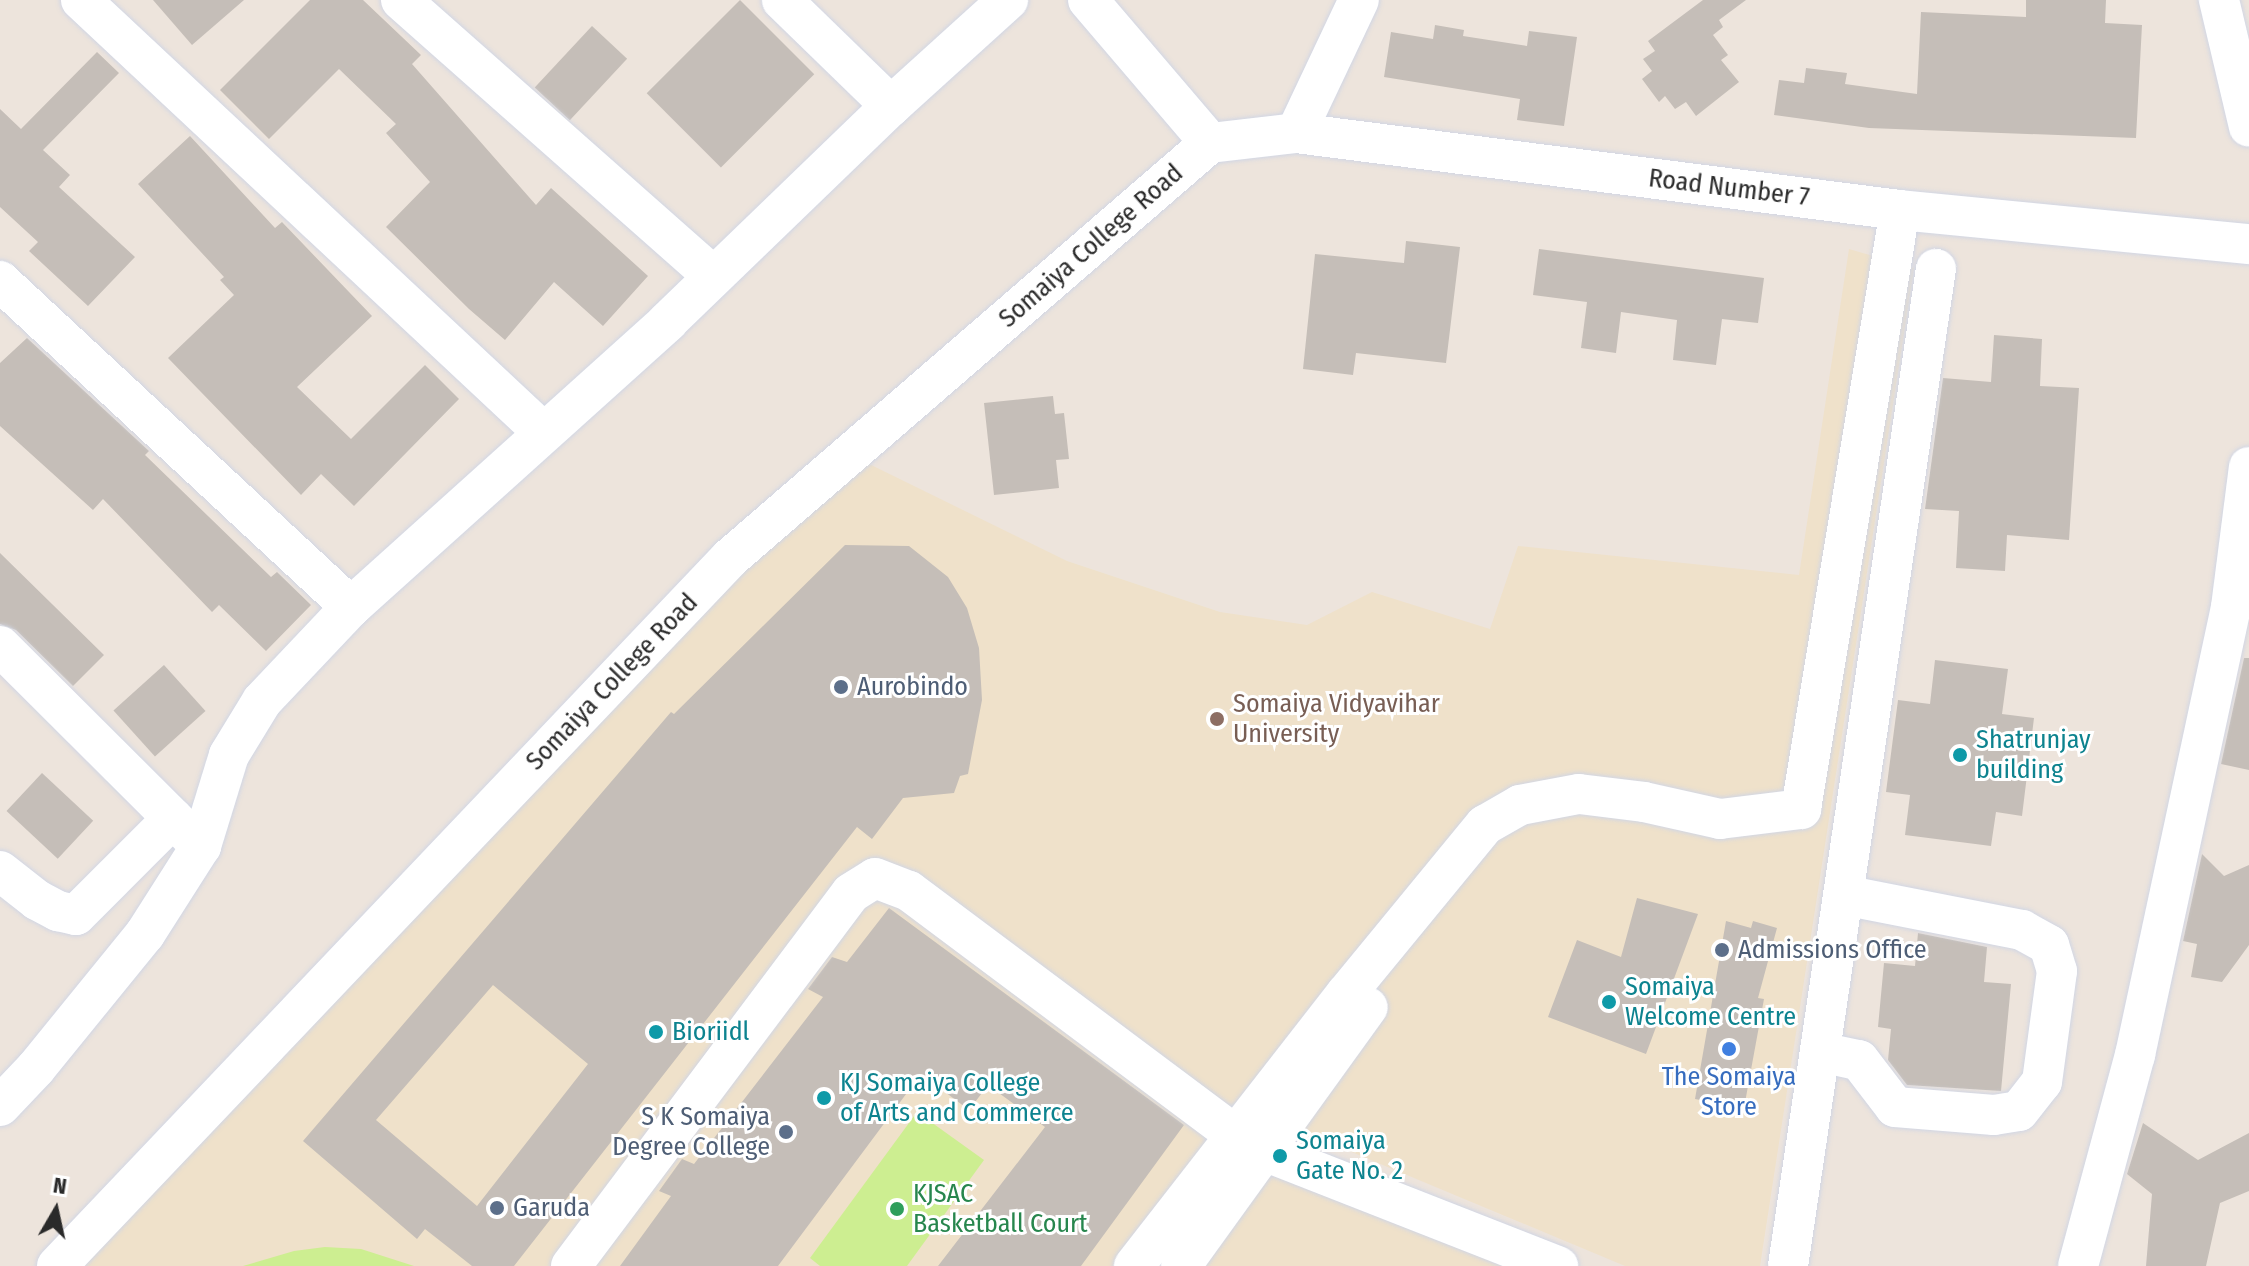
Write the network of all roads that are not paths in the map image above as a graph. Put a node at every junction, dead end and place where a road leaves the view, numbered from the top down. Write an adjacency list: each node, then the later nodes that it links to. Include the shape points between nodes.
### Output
1 (81, 0): 17 (street)
2 (401, 0): 15 (street)
3 (782, 0): 8 (street)
4 (1008, 0): 8 (street)
5 (1088, 0): 11 (street)
6 (1359, 0): 10 (street)
7 (2219, 0): 9 (street)
8 (891, 106): 15 (street)
9 (2249, 127)
10 (1296, 133): 11 (street, Road Number 7); 12 (street, Road Number 7)
11 (1210, 143): 28 (street, Somaiya College Road, via 730,558)
12 (1900, 210): 13 (street, Road Number 7); 27 (street, via 1801,809 1720,819 1579,794 1520,805 1485,825 1462,849)
13 (2249, 244)
14 (1936, 269): 24 (street)
15 (713, 276): 17 (street)
16 (6, 299): 19 (street)
17 (543, 432): 19 (street)
18 (2249, 467): 34 (street, via 2228,622 2135,1055)
19 (351, 607): 22 (street, via 262,701 229,755)
20 (0, 646): 21 (street)
21 (173, 818): 22 (street); 23 (street, via 76,915 37,900)
22 (201, 846): 26 (street, via 145,934)
23 (0, 871)
24 (1843, 895): 25 (street); 25 (street, via 2022,930 2049,945 2057,971 2042,1082 2019,1111 1994,1115 1895,1107 1859,1060)
25 (1820, 1052): 33 (street)
26 (0, 1106)
27 (1260, 1147): 29 (street, via 909,891 875,878 851,893); 30 (street); 31 (street); 32 (street)
28 (57, 1266)
29 (571, 1266)
30 (1134, 1266)
31 (1181, 1266)
32 (1558, 1266)
33 (1788, 1266)
34 (2078, 1266)

